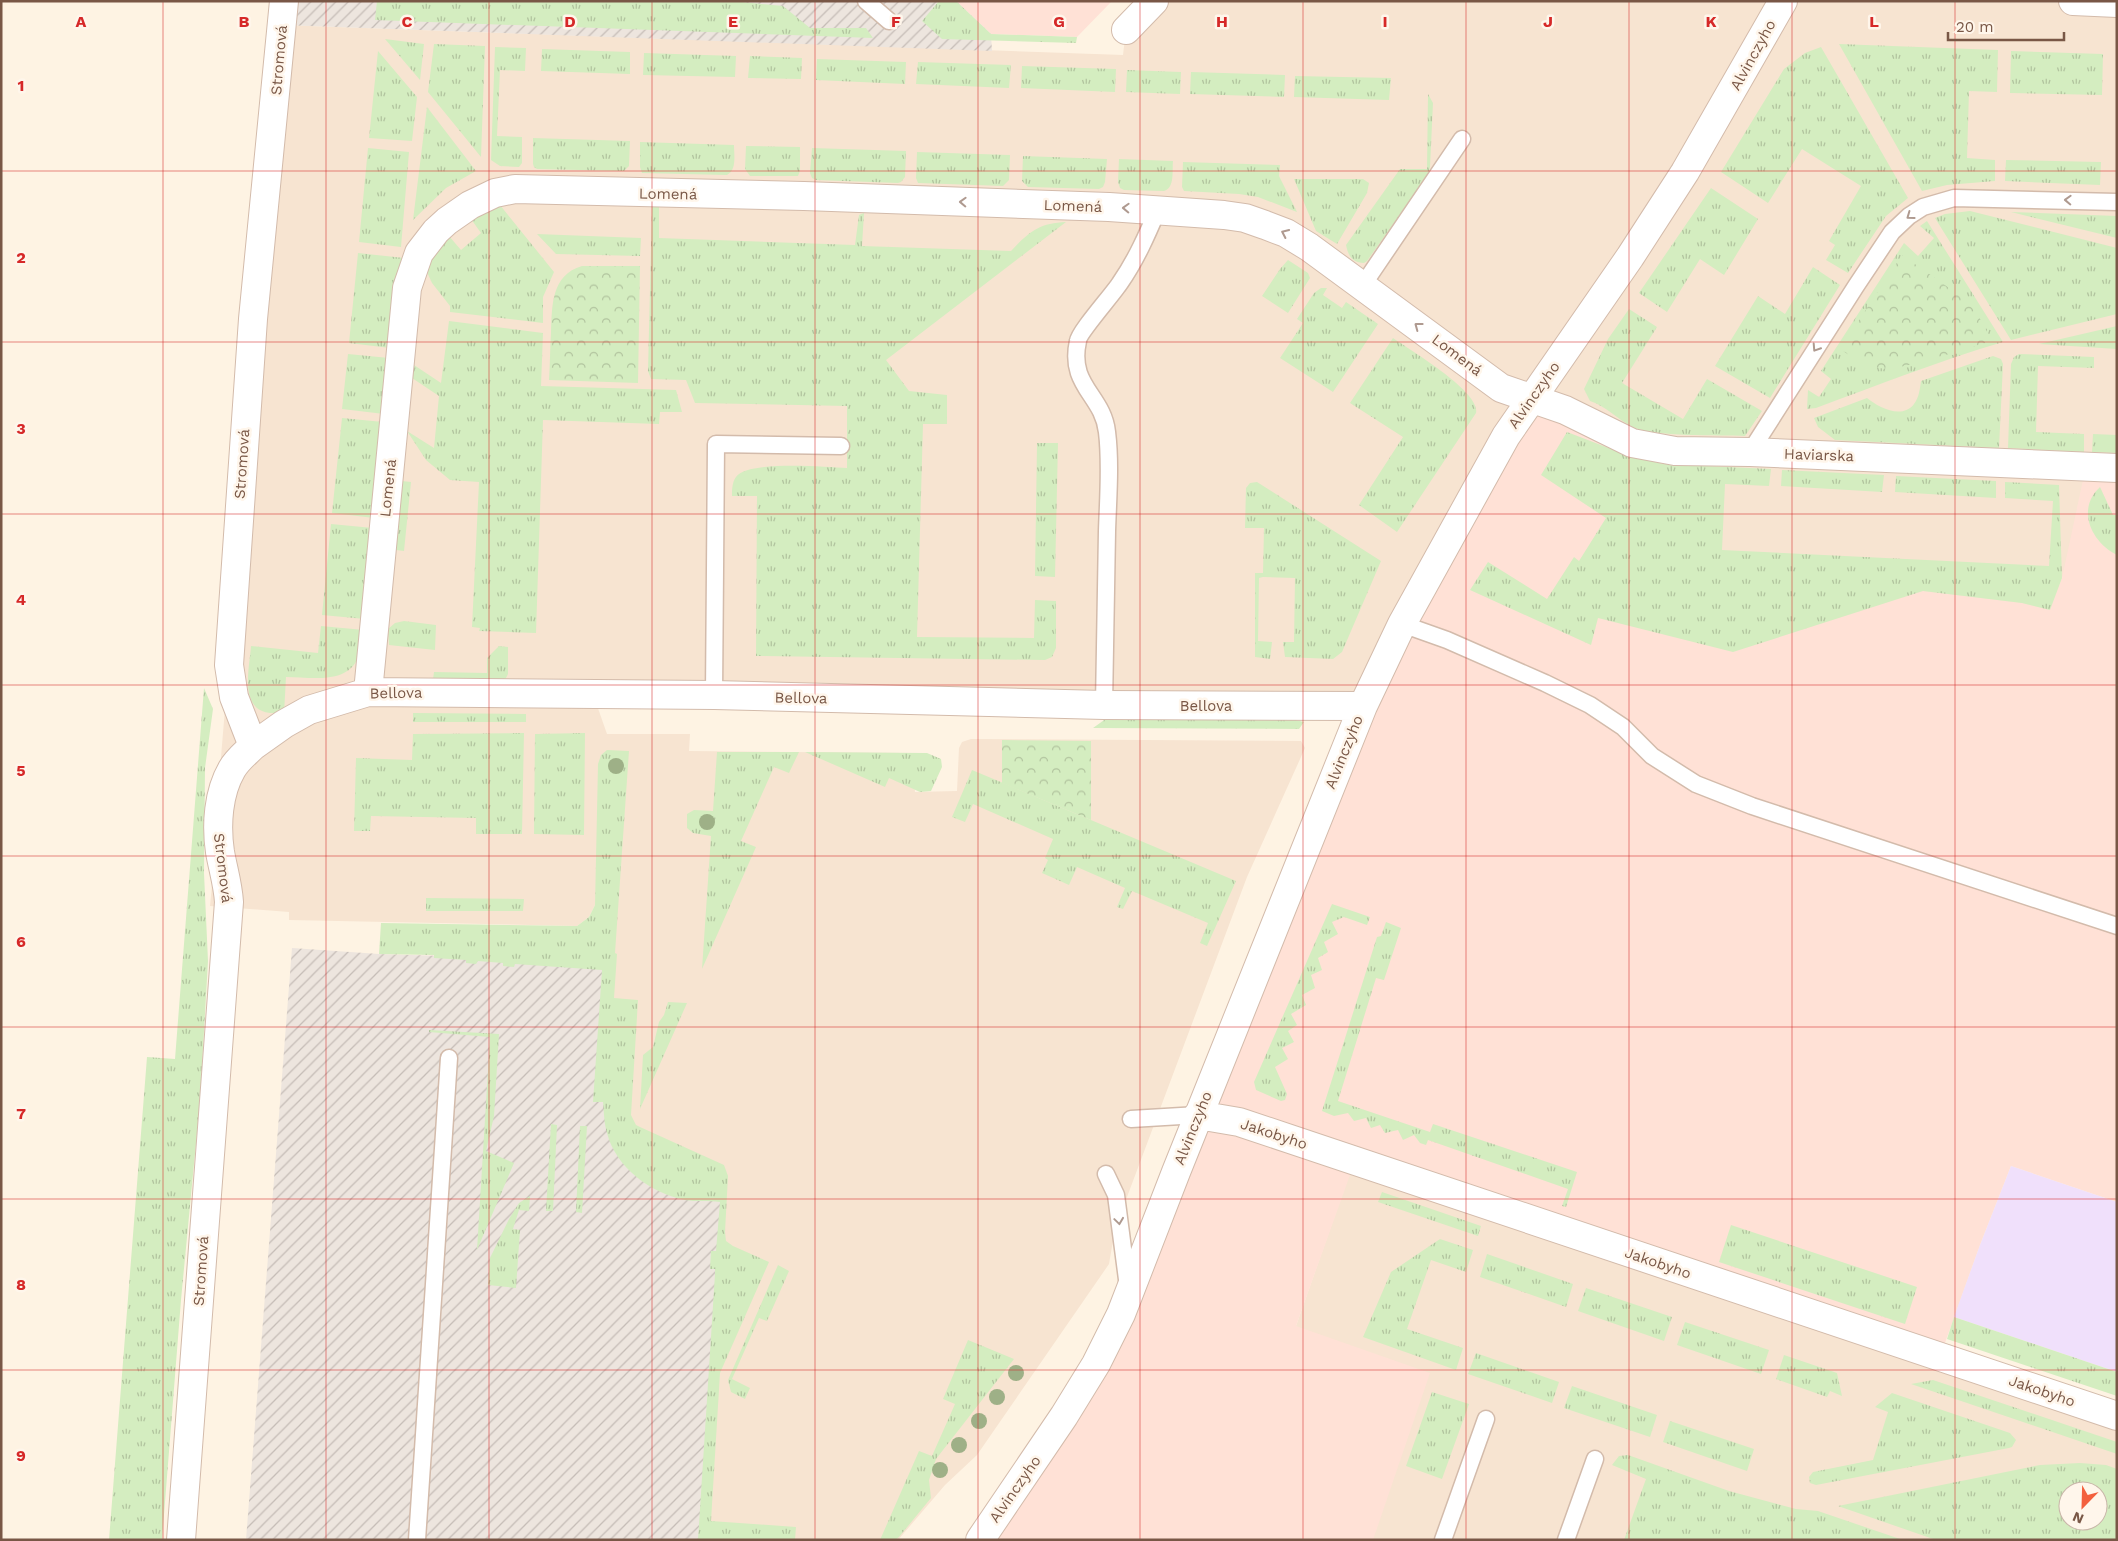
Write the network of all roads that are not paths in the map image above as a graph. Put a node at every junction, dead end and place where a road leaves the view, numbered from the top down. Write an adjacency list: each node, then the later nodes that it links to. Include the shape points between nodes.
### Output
1 (284, 1): 22 (street, Stromová, via 253,320 229,665 234,697)
2 (866, 1): 7 (lane)
3 (1154, 1): 8 (street)
4 (1783, 1): 13 (street, Alvinczyho, via 1685,172)
5 (2073, 1): 6 (street)
6 (2117, 3)
7 (889, 21)
8 (1126, 30)
9 (1462, 139): 12 (lane)
10 (2117, 202): 15 (lane, one-way to 15, via 1954,198 1923,207 1909,216 1892,232)
11 (1158, 209): 12 (street, Lomená, one-way to 11, via 1309,246 1266,224 1231,216); 18 (street, Lomená, one-way to 18, via 526,189 495,193 470,205 447,221 424,246 407,288); 20 (lane, via 1140,252 1078,338 1075,358 1076,370 1101,412 1107,430)
12 (1363, 285): 13 (street, Lomená, one-way to 12, via 1501,388)
13 (1532, 399): 15 (street, Haviarska, via 1565,410 1632,443 1675,451); 17 (street, Alvinczyho, via 1506,436)
14 (841, 446): 19 (lane, via 716,444)
15 (1750, 452): 16 (street, Haviarska)
16 (2117, 468)
17 (1402, 624): 21 (street, Alvinczyho); 23 (lane, via 1448,640 1590,705 1623,727 1652,756 1696,784 1752,806)
18 (368, 692): 19 (street, Bellova); 22 (street, Bellova, via 309,710)
19 (714, 695): 20 (street, Bellova)
20 (1104, 705): 21 (street, Bellova)
21 (1363, 706): 25 (street, Alvinczyho)
22 (253, 746): 32 (street, Stromová, via 232,769 220,802 218,829 229,902)
23 (2117, 926)
24 (449, 1058): 33 (lane)
25 (1198, 1115): 26 (lane); 28 (street, Alvinczyho); 29 (street, Jakobyho, via 1239,1122)
26 (1131, 1119)
27 (1106, 1174): 28 (lane, one-way to 28, via 1116,1195)
28 (1129, 1294): 34 (street, Alvinczyho, via 1107,1342 1064,1416)
29 (2117, 1416)
30 (1486, 1419): 35 (lane)
31 (1595, 1459): 36 (lane)
32 (181, 1540)
33 (417, 1540)
34 (980, 1540)
35 (1442, 1540)
36 (1566, 1540)

